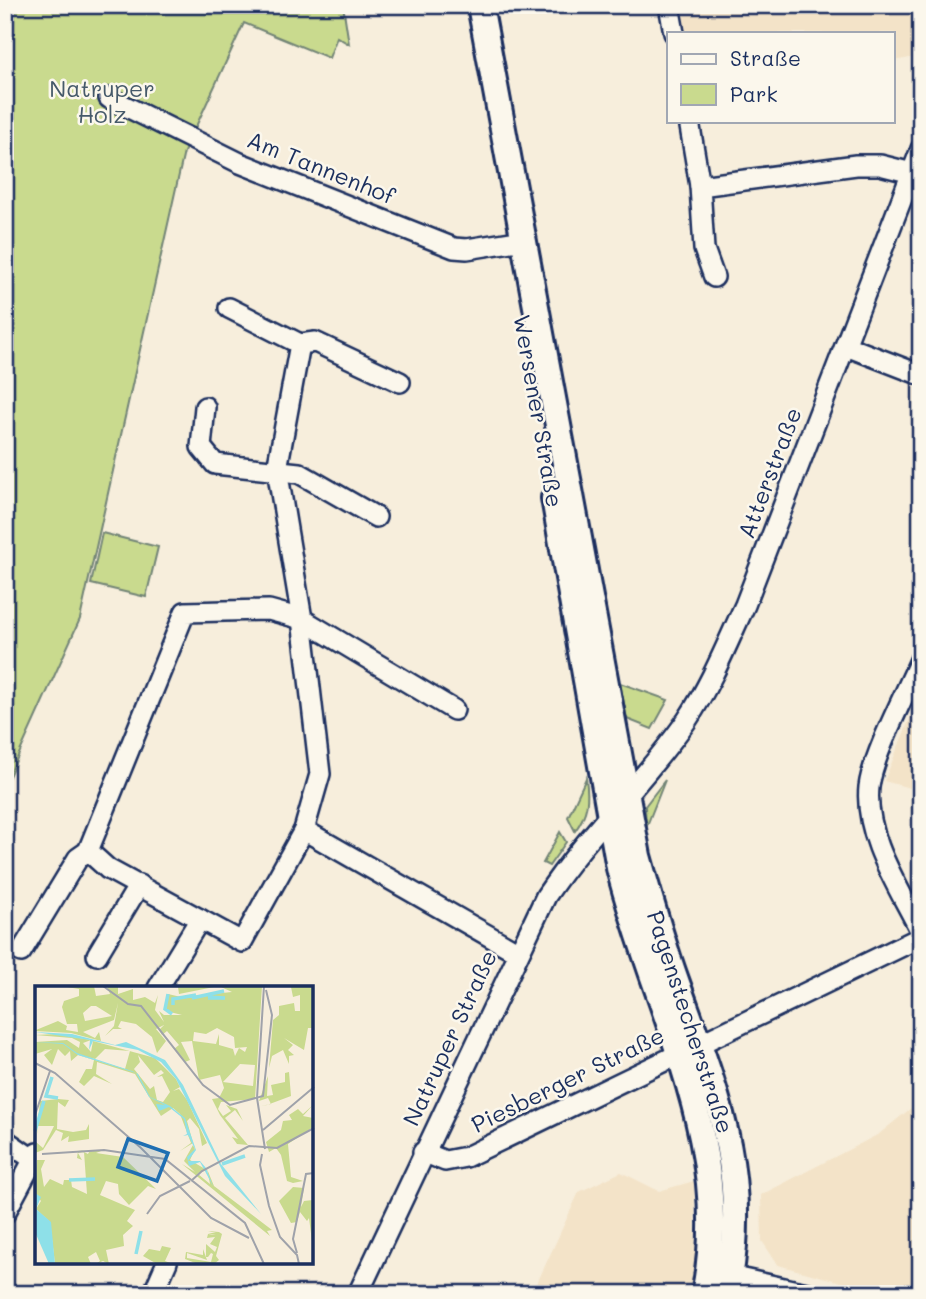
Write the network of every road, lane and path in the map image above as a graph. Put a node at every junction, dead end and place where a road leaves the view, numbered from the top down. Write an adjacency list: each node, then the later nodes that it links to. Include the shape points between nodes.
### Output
1 (463, 5): 10 (main road, Wersener Straße)
2 (480, 5): 10 (main road, Wersener Straße)
3 (669, 5): 4 (street)
4 (674, 32)
5 (109, 98): 10 (street, Am Tannenhof, via 240,163 454,248)
6 (689, 122): 9 (street)
7 (921, 149): 8 (street, Atterstraße)
8 (912, 173): 9 (street, via 856,165); 14 (street, Atterstraße)
9 (700, 186): 11 (street, via 704,249)
10 (515, 241): 23 (main road, Wersener Straße); 24 (main road, Wersener Straße)
11 (714, 277)
12 (229, 308): 13 (street)
13 (300, 344): 16 (street, via 314,342); 18 (street)
14 (846, 346): 15 (street); 23 (street, Atterstraße, via 714,673 688,718)
15 (921, 375)
16 (400, 382)
17 (205, 407): 18 (street, via 201,447 215,464)
18 (277, 469): 19 (street, via 299,473); 20 (street)
19 (376, 517)
20 (302, 619): 22 (street); 25 (street, via 320,774); 26 (street, via 269,610 185,612)
21 (921, 658): 29 (street, via 869,787 870,817 879,845)
22 (454, 710)
23 (627, 795): 24 (street, Atterstraße); 35 (main road, Pagenstecherstraße, via 638,856)
24 (608, 817): 32 (street, Natruper Straße, via 546,896); 35 (main road, Pagenstecherstraße, via 626,897 657,982)
25 (304, 830): 28 (street, via 242,942); 32 (street)
26 (88, 851): 27 (street, via 108,869); 31 (street, via 78,858)
27 (139, 885): 28 (street); 33 (street)
28 (200, 919): 34 (street)
29 (921, 932)
30 (921, 937): 35 (street, Piesberger Straße)
31 (21, 952)
32 (517, 952): 37 (street, Natruper Straße)
33 (97, 955)
34 (159, 986)
35 (689, 1049): 37 (street, Piesberger Straße, via 466,1157 445,1161); 41 (main road, Pagenstecherstraße, via 710,1175)
36 (5, 1140): 38 (street)
37 (423, 1152): 43 (street, Natruper Straße)
38 (35, 1156): 39 (street)
39 (5, 1213)
40 (166, 1264): 42 (street)
41 (718, 1284): 44 (street)
42 (153, 1294)
43 (358, 1294)
44 (811, 1294)

